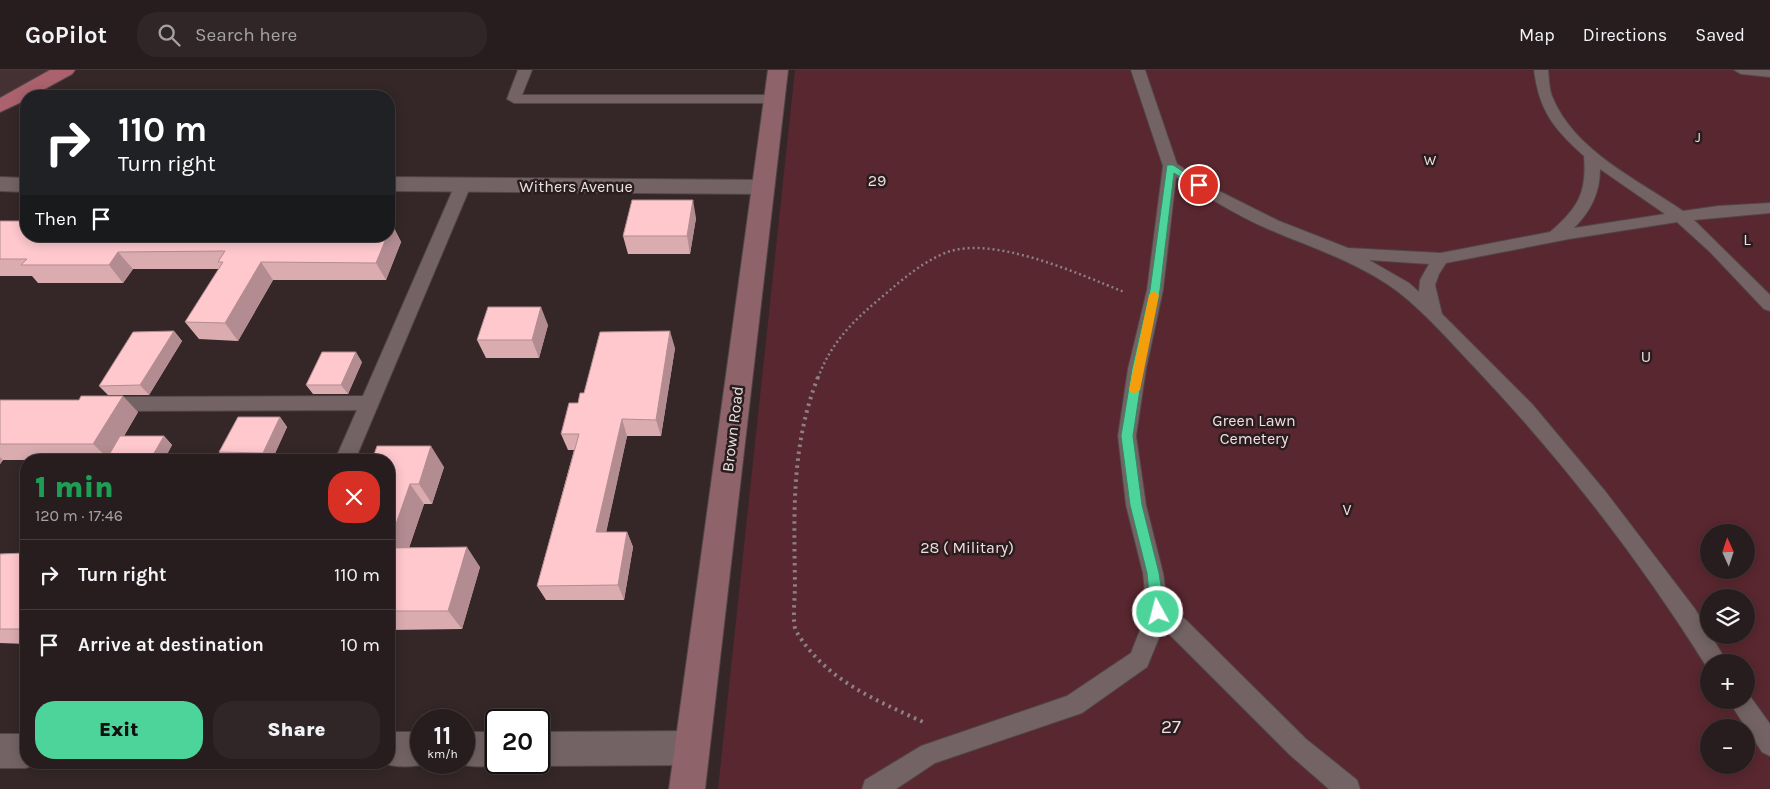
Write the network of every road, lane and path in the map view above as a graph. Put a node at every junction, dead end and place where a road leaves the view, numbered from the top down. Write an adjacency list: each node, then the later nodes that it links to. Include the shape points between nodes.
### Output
1 (65, 70): 8 (main road)
2 (525, 70): 10 (lane, via 514,99)
3 (778, 70): 10 (main road, Brown Road)
4 (1138, 70): 13 (lane)
5 (1541, 70): 12 (lane, via 1550,109)
6 (1741, 70): 7 (lane)
7 (1770, 73)
8 (29, 90)
9 (20, 95): 11 (main road)
10 (775, 99): 18 (main road, Brown Road)
11 (0, 106)
12 (1590, 156): 20 (lane); 21 (lane, via 1594,172 1590,196 1576,218)
13 (1170, 166): 22 (lane, via 1273,225); 24 (lane)
14 (0, 184): 16 (street)
15 (395, 184): 17 (street, Withers Avenue)
16 (20, 185)
17 (463, 185): 18 (street, Withers Avenue); 27 (lane)
18 (763, 187): 35 (main road, Brown Road)
19 (1770, 208): 20 (lane)
20 (1680, 217): 21 (lane); 25 (lane)
21 (1555, 236): 23 (lane)
22 (1345, 252): 23 (lane); 26 (lane, via 1403,287)
23 (1441, 259): 26 (lane, via 1428,275 1426,291)
24 (1152, 304): 30 (lane, via 1137,369 1127,436 1136,505 1153,573); 33 (path, via 1039,258 971,247 947,252 918,266 856,318 826,356 807,405 794,484 795,629 822,666 858,692)
25 (1770, 305)
26 (1435, 317): 31 (lane, via 1525,409 1598,497 1688,616)
27 (370, 403): 28 (lane); 29 (lane)
28 (90, 404)
29 (348, 454)
30 (1158, 612): 33 (lane, via 1139,660 1074,705); 43 (lane, via 1178,627 1298,748)
31 (1711, 654)
32 (1745, 709): 34 (lane)
33 (965, 741): 42 (lane, via 929,754)
34 (1770, 744)
35 (692, 748): 38 (street); 41 (main road, Brown Road)
36 (395, 749): 37 (street)
37 (410, 749)
38 (550, 749)
39 (0, 751): 40 (street)
40 (20, 751)
41 (687, 789)
42 (874, 789)
43 (1348, 789)

